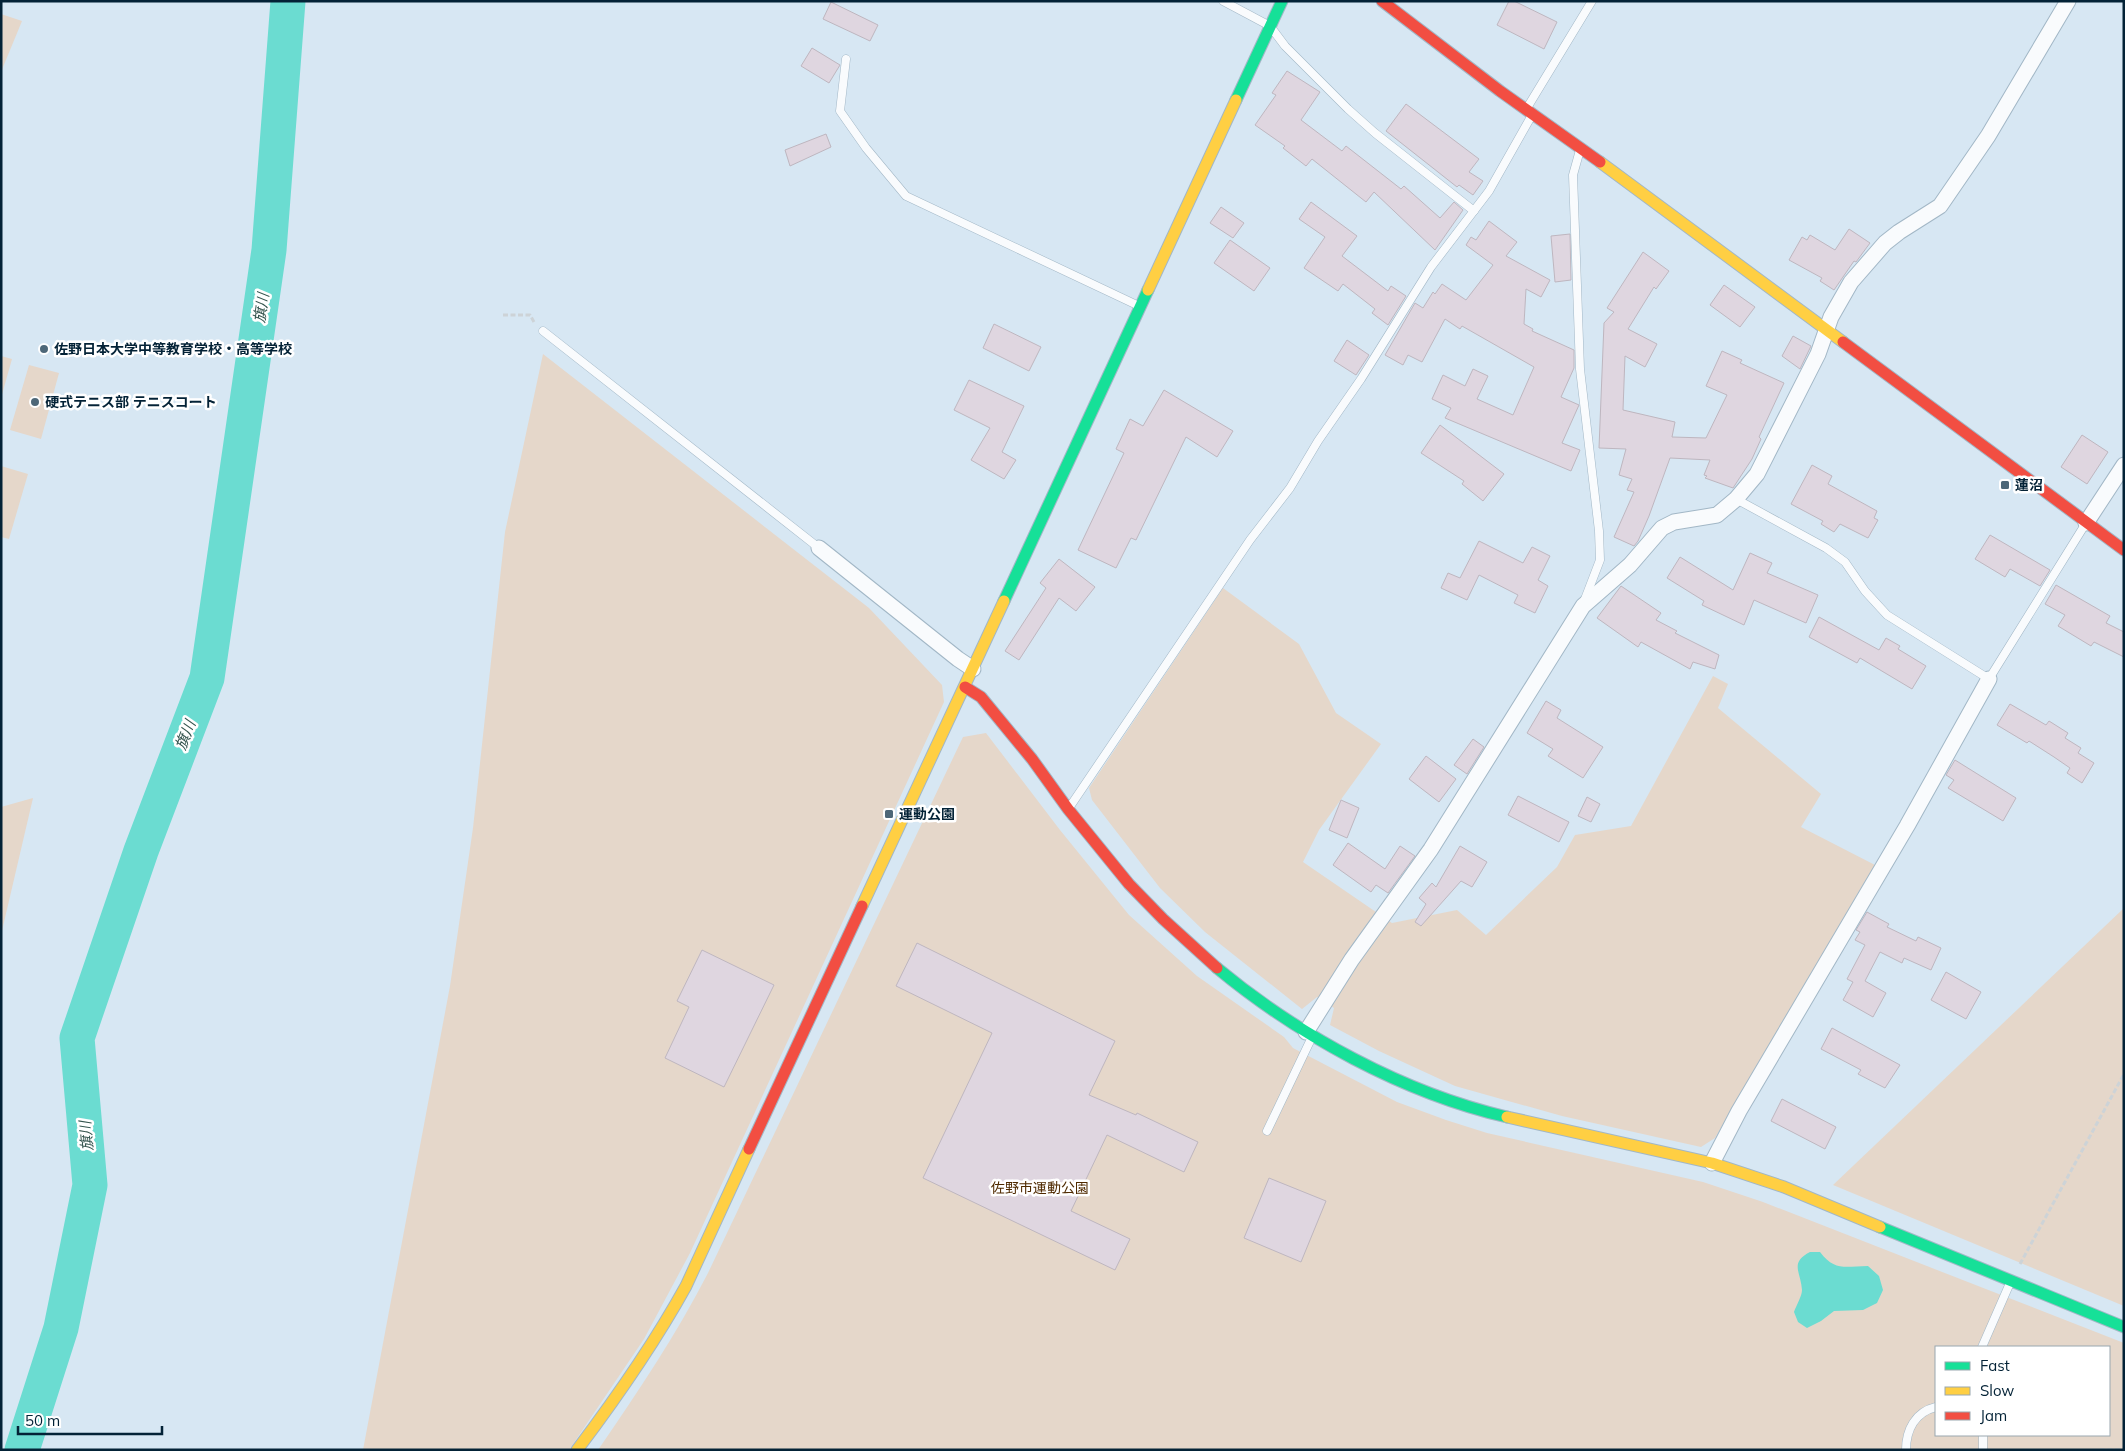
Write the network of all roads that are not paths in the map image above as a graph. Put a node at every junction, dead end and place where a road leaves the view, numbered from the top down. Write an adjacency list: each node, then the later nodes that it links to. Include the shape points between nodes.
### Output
1 (1223, 1): 6 (lane)
2 (1282, 1): 6 (street)
3 (1382, 1): 8 (street)
4 (1592, 1): 8 (lane)
5 (2068, 1): 12 (street, via 1988,136 1940,206 1898,232 1866,264 1851,282)
6 (1270, 26): 10 (lane, via 1284,46 1348,109); 11 (street)
7 (846, 59): 11 (lane, via 840,111 906,196)
8 (1530, 112): 9 (street); 10 (lane, via 1489,191)
9 (1581, 148): 12 (street); 19 (lane, via 1573,175 1580,370 1600,531 1600,560)
10 (1474, 211): 23 (lane, via 1431,267 1290,488 1250,540)
11 (1139, 306): 20 (street)
12 (1827, 330): 15 (street, via 1761,466); 16 (street)
13 (543, 331): 17 (lane)
14 (2124, 465): 16 (street)
15 (1736, 499): 19 (street, via 1717,515 1674,522 1662,528 1630,565); 21 (lane, via 1826,548 1845,562 1887,615)
16 (2086, 522): 18 (street); 21 (lane)
17 (819, 548): 20 (street)
18 (2124, 550)
19 (1583, 606): 24 (street, via 1431,849 1352,960)
20 (973, 669): 22 (street)
21 (1988, 679): 26 (street)
22 (965, 687): 23 (street, via 981,697); 32 (street, via 686,1286 645,1356)
23 (1068, 809): 24 (street, via 1129,884 1198,952 1264,1005)
24 (1309, 1033): 25 (lane); 26 (street, via 1376,1069 1452,1101 1499,1116)
25 (1267, 1131)
26 (1712, 1163): 27 (street, via 1784,1187)
27 (2011, 1280): 28 (street); 29 (lane)
28 (2124, 1327)
29 (1982, 1346)
30 (1935, 1408): 33 (lane, via 1920,1415 1911,1425)
31 (1982, 1436): 34 (lane)
32 (578, 1450)
33 (1906, 1450)
34 (1983, 1450)

